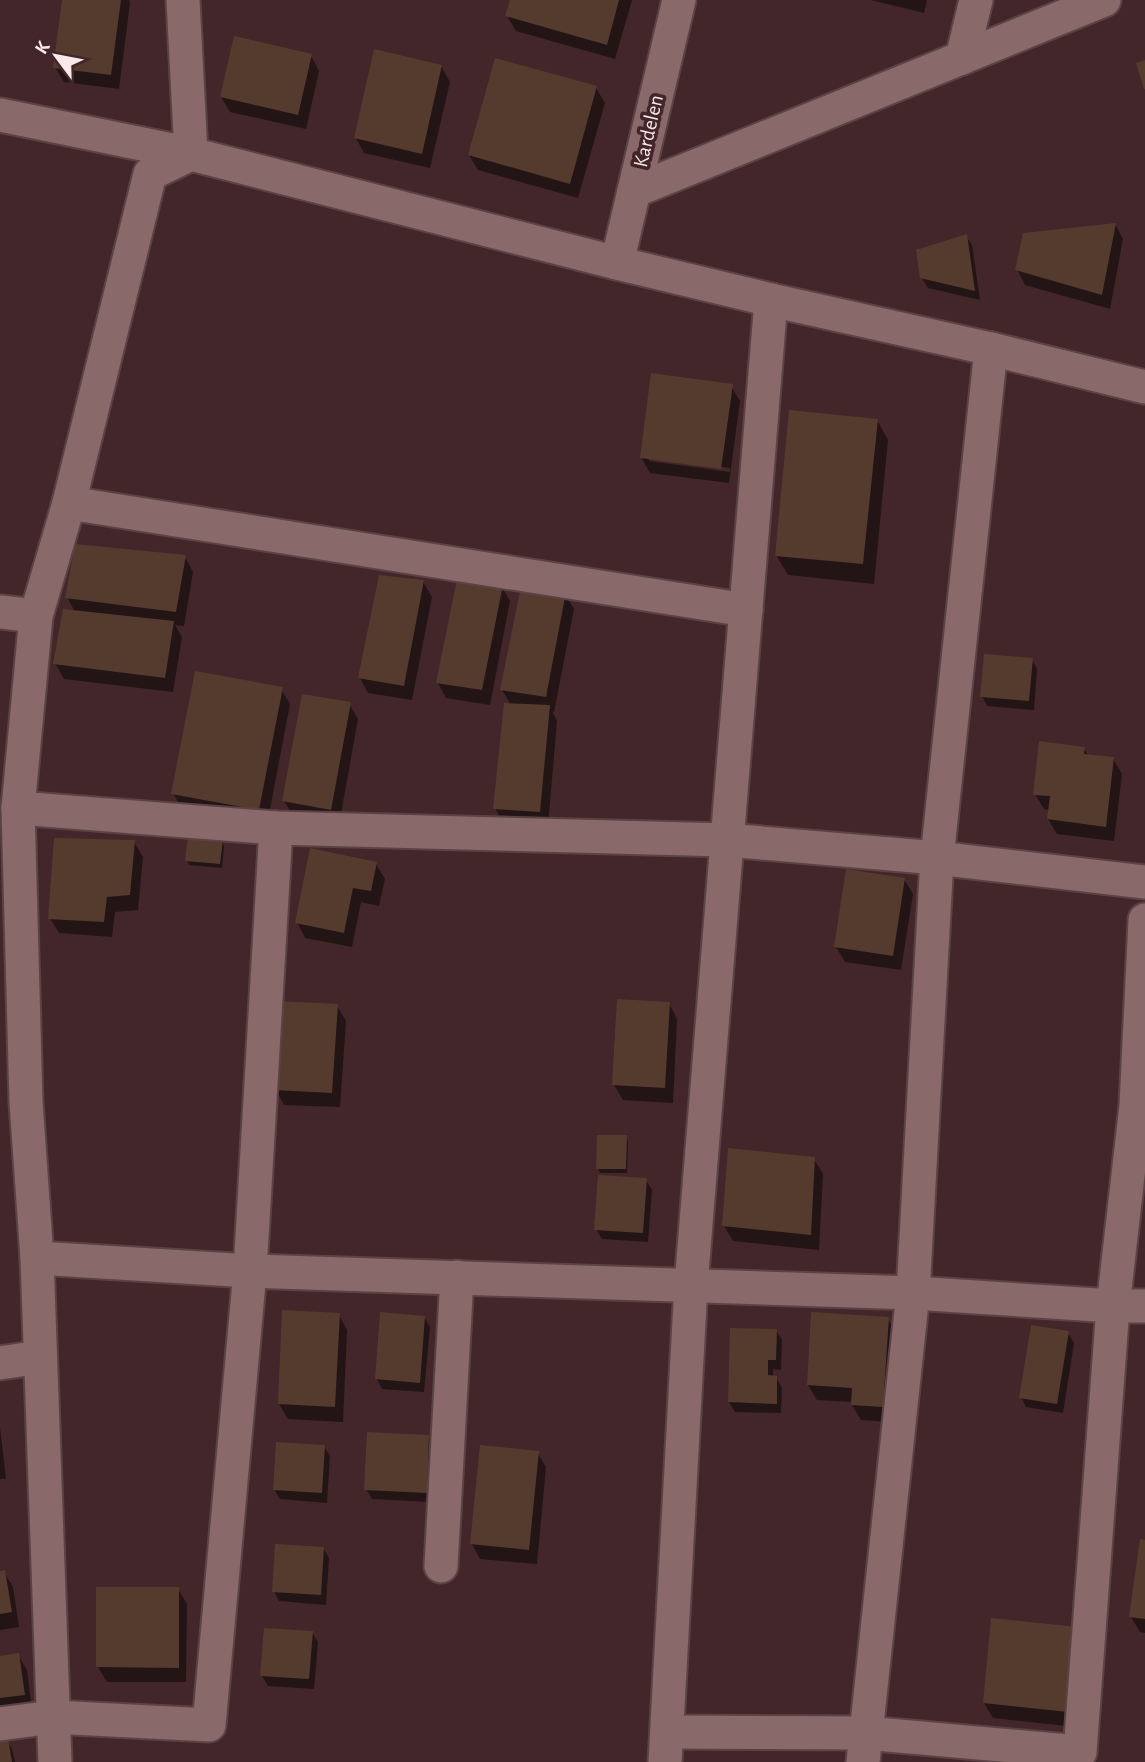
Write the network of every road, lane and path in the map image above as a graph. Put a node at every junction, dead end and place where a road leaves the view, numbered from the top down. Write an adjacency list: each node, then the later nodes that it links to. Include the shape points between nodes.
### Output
1 (183, 0): 7 (street)
2 (679, 0): 8 (street, Kardelen)
3 (976, 0): 5 (street)
4 (1104, 0): 5 (street)
5 (962, 58): 8 (street)
6 (0, 115): 7 (street)
7 (191, 154): 9 (street); 13 (street, via 150,174)
8 (634, 191): 9 (street, Kardelen)
9 (617, 263): 10 (street)
10 (771, 300): 11 (street); 14 (street)
11 (991, 349): 12 (street); 20 (street)
12 (1145, 387)
13 (69, 503): 14 (street); 16 (street)
14 (746, 610): 19 (street)
15 (0, 612): 16 (street)
16 (36, 616): 17 (street)
17 (18, 808): 18 (street); 23 (street, via 26,1102)
18 (276, 828): 19 (street); 24 (street)
19 (727, 840): 20 (street); 26 (street)
20 (937, 858): 21 (street); 27 (street)
21 (1145, 882)
22 (1145, 920): 28 (street)
23 (37, 1258): 24 (street); 29 (street)
24 (250, 1271): 25 (street); 32 (street, via 209,1725)
25 (457, 1278): 26 (street); 31 (street)
26 (691, 1285): 27 (street); 34 (street)
27 (912, 1293): 28 (street); 35 (street)
28 (1129, 1306): 35 (street, via 1080,1752)
29 (40, 1357): 30 (street); 32 (street)
30 (0, 1363)
31 (441, 1566)
32 (53, 1717): 33 (street); 36 (street)
33 (0, 1724)
34 (667, 1747): 35 (street)
35 (864, 1748)
36 (55, 1762)

